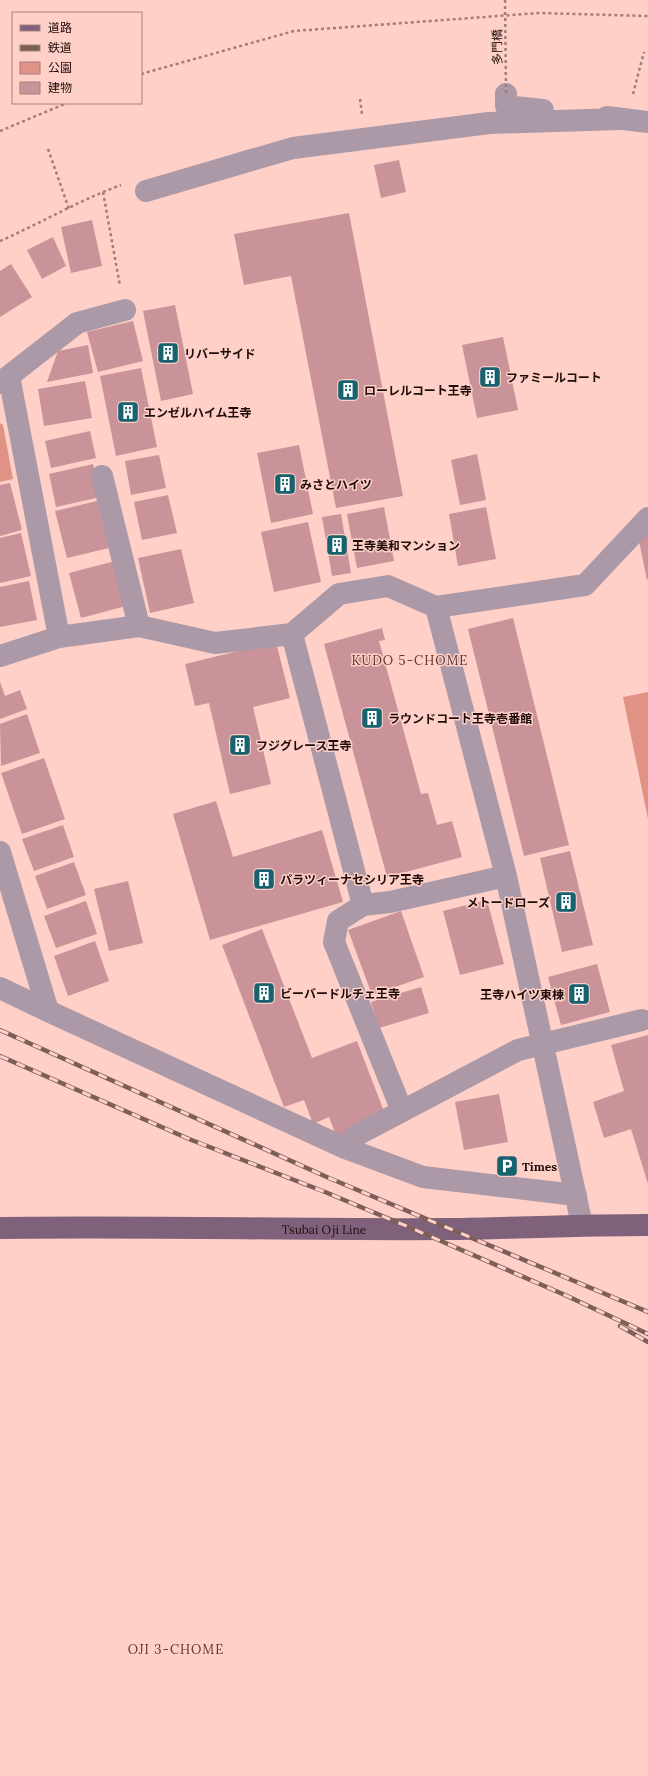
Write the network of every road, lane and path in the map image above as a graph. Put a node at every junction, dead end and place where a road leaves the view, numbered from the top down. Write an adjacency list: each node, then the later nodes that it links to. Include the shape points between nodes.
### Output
1 (505, 0): 5 (path, 多門橋, bridge)
2 (648, 16): 4 (path, via 539,13 294,31)
3 (644, 52): 7 (path)
4 (142, 74)
5 (506, 94): 10 (street, via 506,106)
6 (360, 99): 9 (path)
7 (632, 100)
8 (65, 104): 12 (path)
9 (362, 116)
10 (621, 119): 11 (street); 14 (street, via 489,123 293,148)
11 (648, 122)
12 (0, 131)
13 (48, 150): 16 (path)
14 (146, 191)
15 (103, 192): 17 (path)
16 (69, 209)
17 (125, 310): 18 (street, via 77,323)
18 (5, 380): 24 (street)
19 (102, 476): 22 (street)
20 (648, 518): 21 (street, via 586,585)
21 (436, 607): 23 (street, via 388,586 339,594); 27 (street)
22 (139, 626): 23 (street, via 215,643); 24 (street)
23 (292, 634): 28 (street)
24 (59, 637): 25 (street)
25 (0, 656)
26 (0, 852): 30 (street)
27 (506, 876): 28 (street, via 390,902); 32 (street)
28 (363, 905): 33 (street, via 338,921 334,942)
29 (0, 988): 30 (street)
30 (48, 1011): 34 (street)
31 (642, 1020): 32 (street)
32 (542, 1043): 33 (street, via 518,1050); 35 (street)
33 (402, 1111): 34 (street, via 354,1136)
34 (345, 1148): 35 (street, via 423,1177)
35 (576, 1194): 36 (street)
36 (582, 1225): 37 (main road, Tsubai Oji Line); 38 (main road, Tsubai Oji Line, via 449,1228)
37 (648, 1225)
38 (0, 1228)

